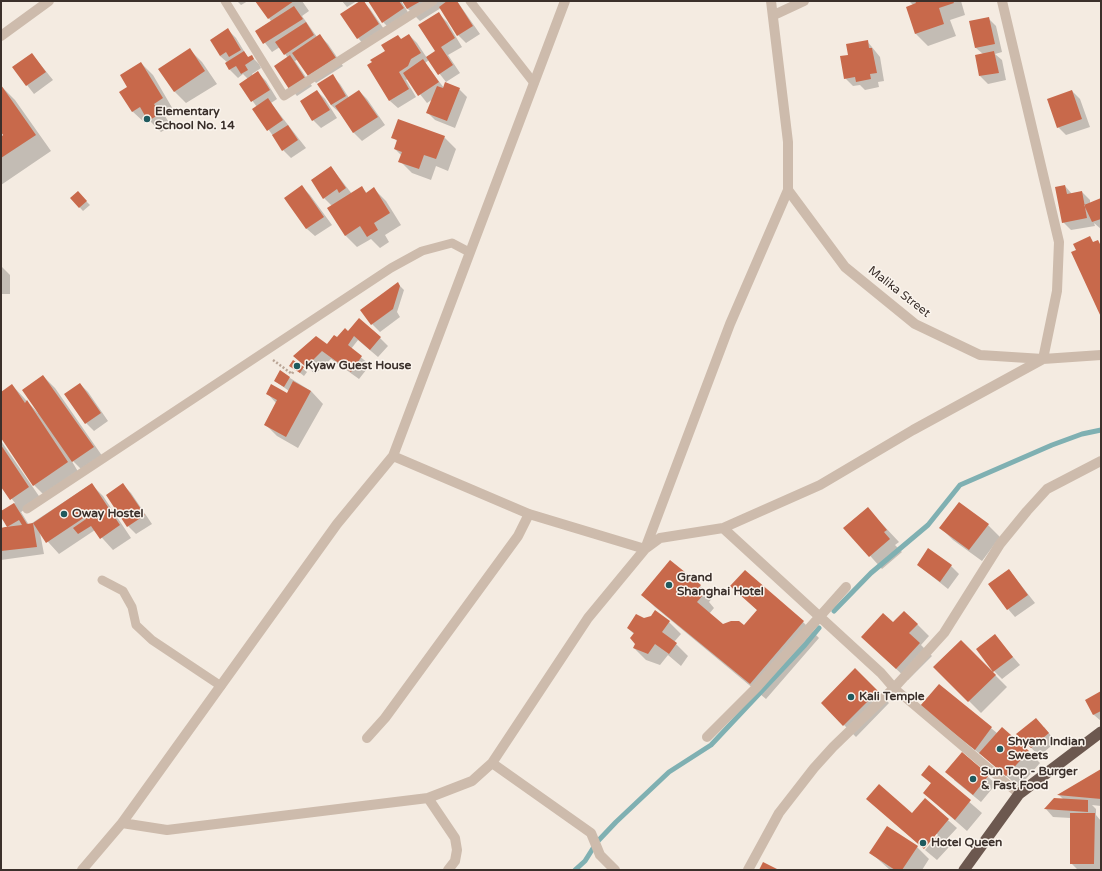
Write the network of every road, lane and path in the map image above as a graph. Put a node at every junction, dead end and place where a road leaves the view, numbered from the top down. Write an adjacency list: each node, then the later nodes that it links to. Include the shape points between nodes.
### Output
1 (49, 1): 10 (street)
2 (225, 1): 3 (lane, via 284,96)
3 (433, 1)
4 (470, 1): 11 (lane)
5 (565, 1): 11 (street)
6 (771, 1): 9 (street)
7 (804, 1): 9 (street)
8 (1002, 1): 16 (street, via 1059,242 1057,291)
9 (774, 14): 12 (street, via 788,142)
10 (1, 36)
11 (534, 83): 13 (street)
12 (788, 190): 16 (street, Malika Street, via 845,267 915,324 980,355); 23 (street, via 730,324)
13 (469, 252): 14 (lane, via 452,243 422,251 391,268); 18 (street)
14 (262, 353): 17 (path, via 292,374); 20 (lane)
15 (1101, 355): 16 (street, Malika Street)
16 (1043, 359): 22 (street, via 913,430 820,485)
17 (294, 370)
18 (393, 456): 21 (street); 27 (street, via 337,524)
19 (1101, 461): 28 (street, via 1047,489 1000,544 944,633)
20 (26, 509)
21 (530, 514): 23 (street); 31 (street, via 518,536 390,712)
22 (723, 528): 23 (street, via 660,538); 26 (street)
23 (645, 549): 32 (street, via 588,618)
24 (102, 580): 27 (lane, via 123,591 132,607 136,625 152,640)
25 (846, 587): 26 (street)
26 (820, 616): 28 (street); 30 (street, via 757,687)
27 (221, 686): 35 (street)
28 (894, 688): 33 (lane); 39 (street, via 814,768 779,813)
29 (1101, 732): 33 (highway)
30 (707, 737)
31 (368, 738)
32 (492, 763): 34 (street, via 472,781); 38 (street, via 591,833 600,855)
33 (1019, 794): 40 (highway)
34 (428, 798): 35 (street, via 167,830); 37 (street, via 455,838 455,861)
35 (122, 823): 36 (street)
36 (82, 870)
37 (448, 870)
38 (615, 870)
39 (748, 870)
40 (968, 870)

